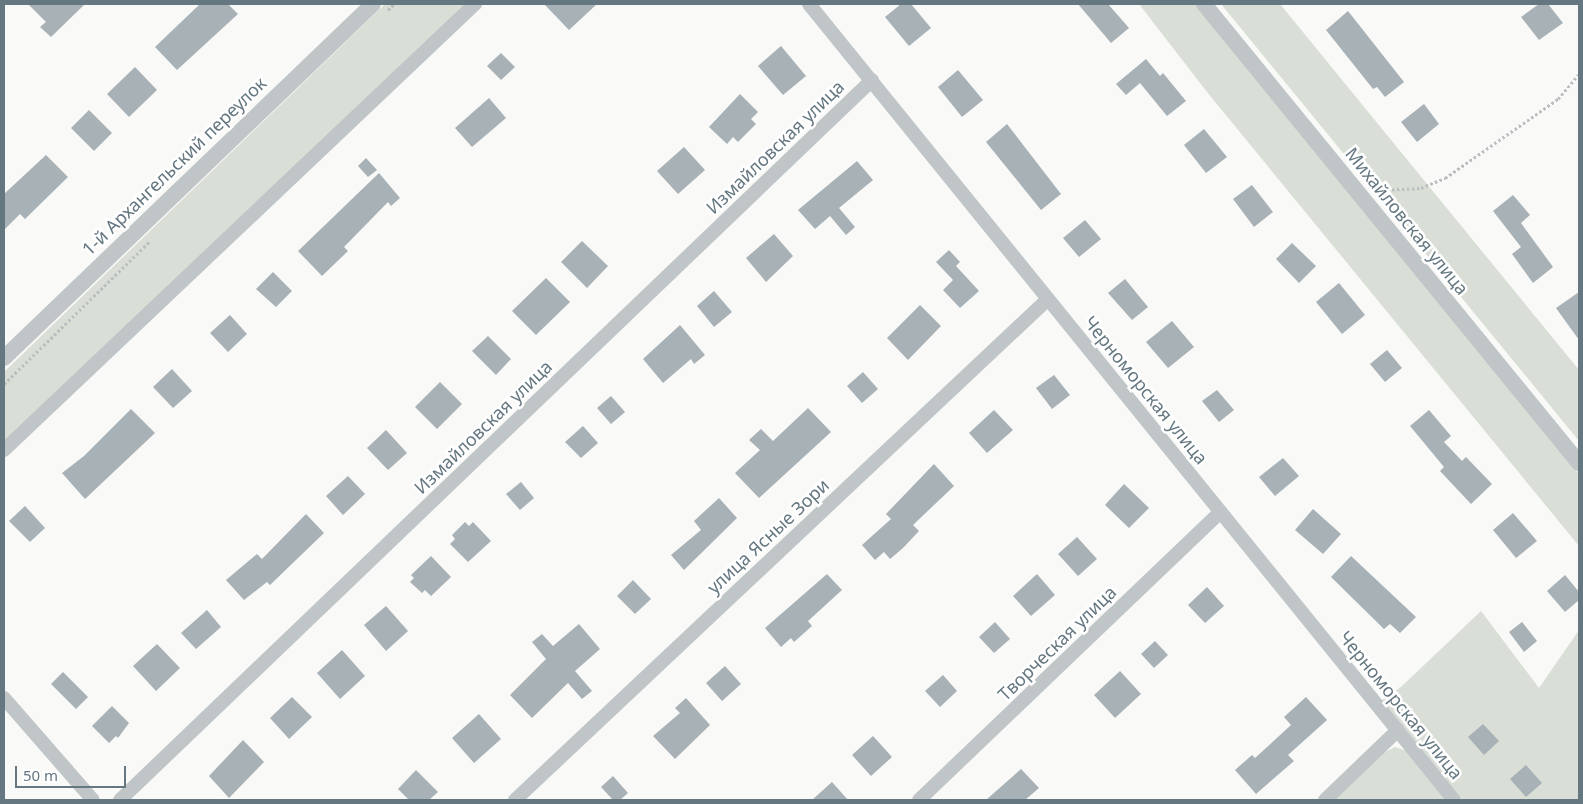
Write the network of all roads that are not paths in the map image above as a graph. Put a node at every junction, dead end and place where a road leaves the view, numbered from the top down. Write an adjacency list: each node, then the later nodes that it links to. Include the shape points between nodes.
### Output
1 (373, 4): 7 (street, 1-й Архангельский переулок)
2 (475, 4): 8 (street)
3 (809, 4): 5 (street, Черноморская улица)
4 (1204, 4): 9 (street, Михайловская улица)
5 (872, 80): 6 (street, Черноморская улица); 14 (street, Измайловская улица)
6 (1048, 299): 10 (street, Черноморская улица); 15 (street, улица Ясные Зори)
7 (4, 358)
8 (4, 450)
9 (1579, 463)
10 (1220, 512): 12 (street, Черноморская улица); 16 (street, Творческая улица)
11 (4, 698): 13 (street)
12 (1398, 730): 17 (street); 18 (street, Черноморская улица)
13 (93, 800)
14 (120, 800)
15 (515, 800)
16 (919, 800)
17 (1325, 800)
18 (1454, 800)

